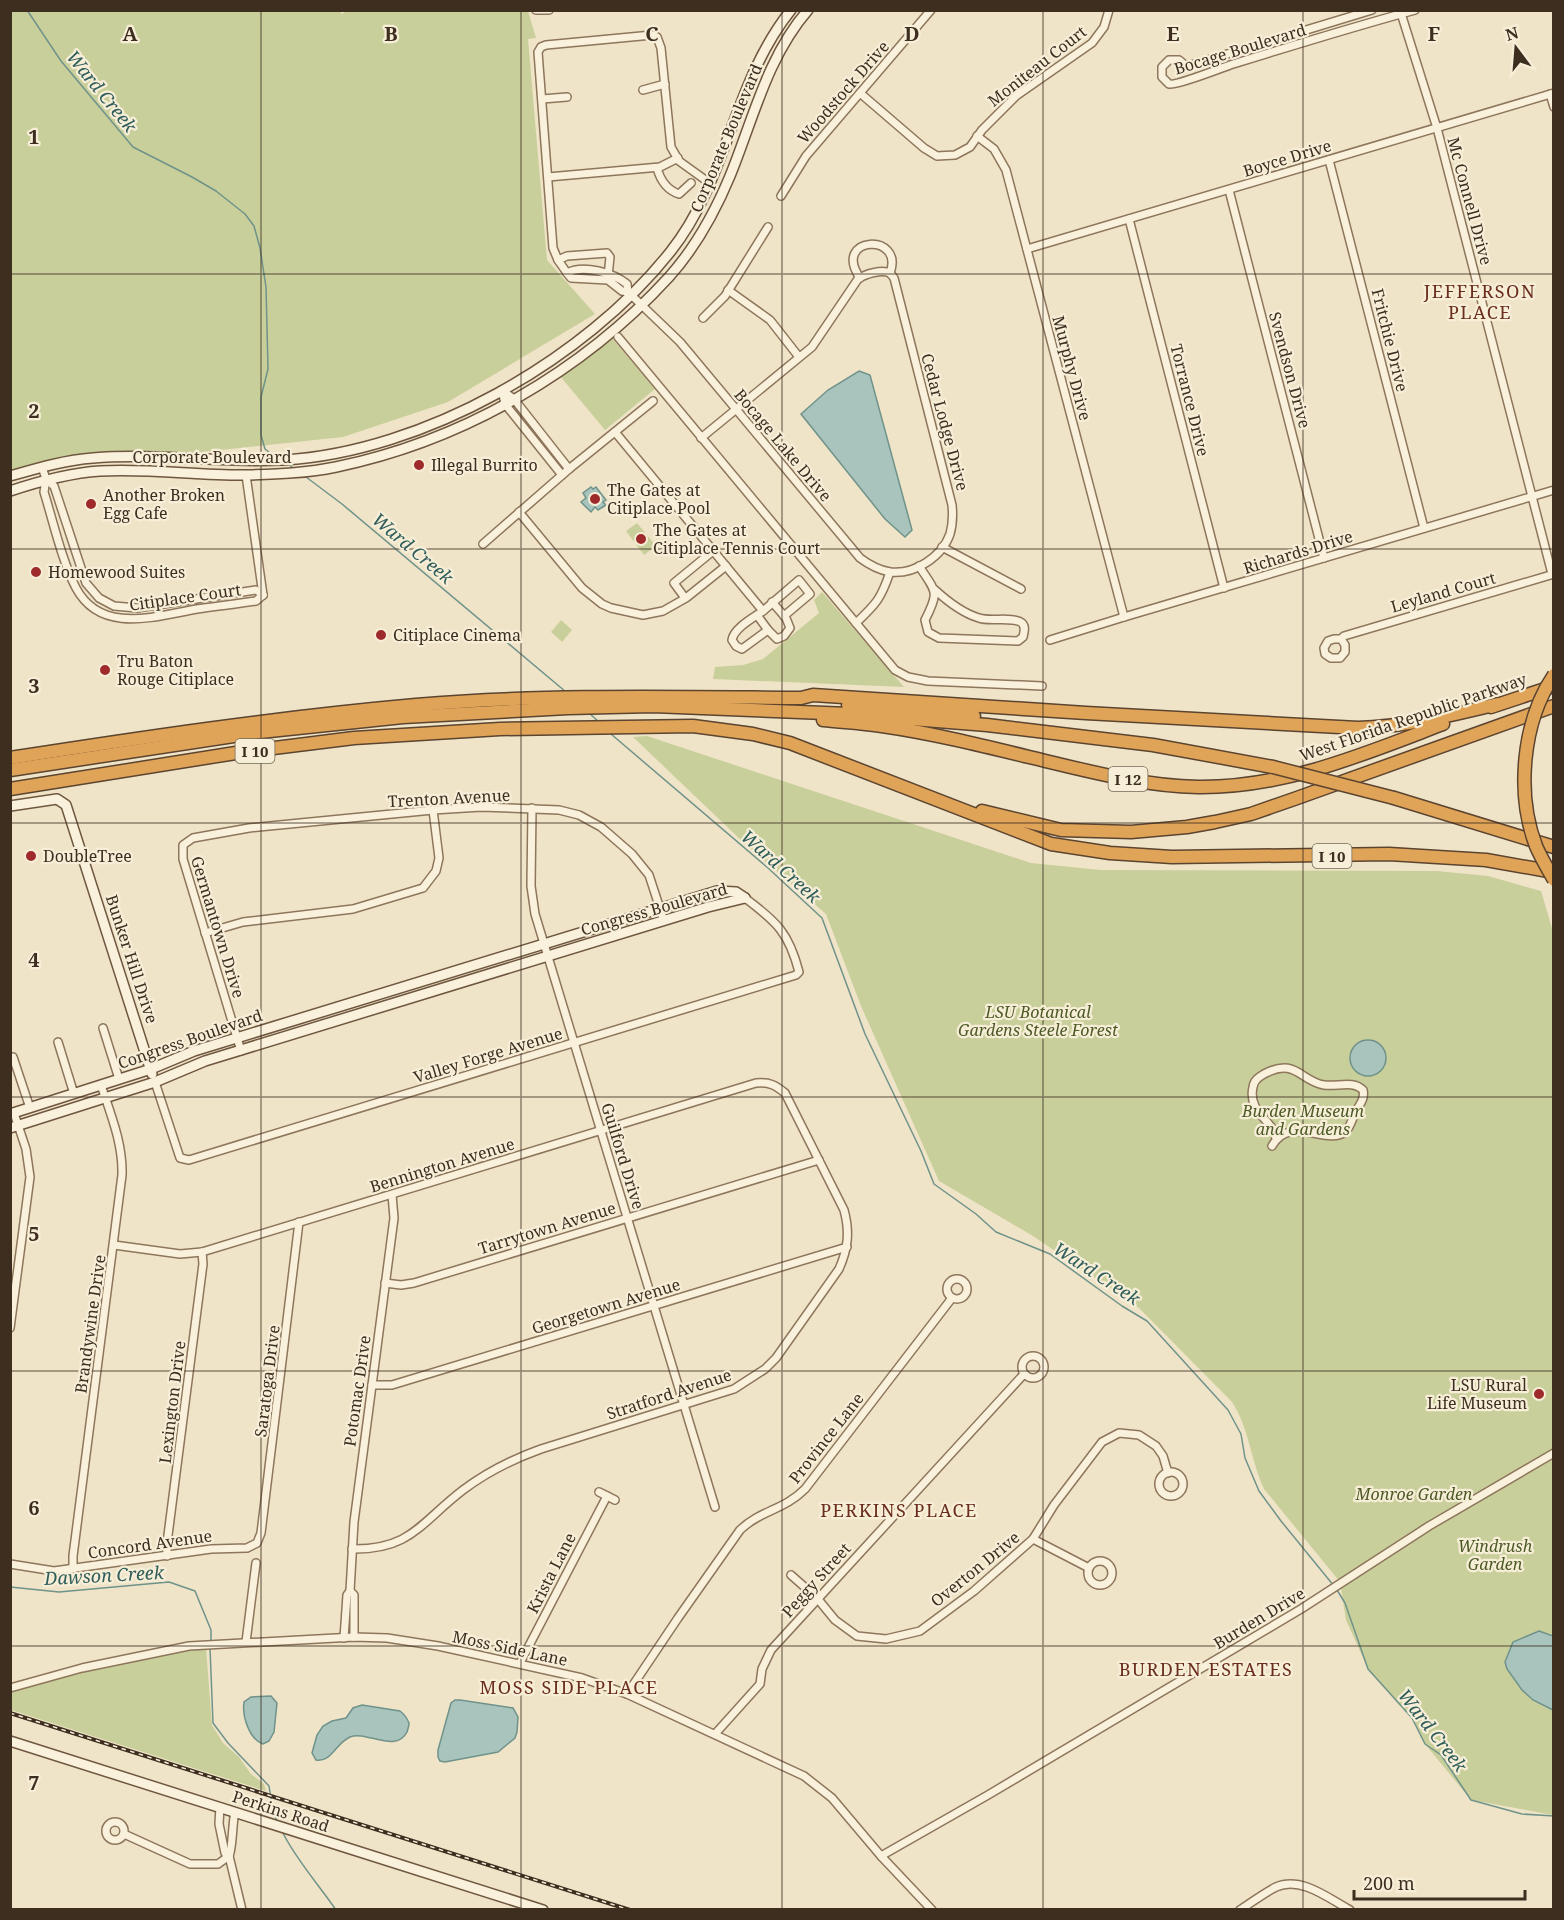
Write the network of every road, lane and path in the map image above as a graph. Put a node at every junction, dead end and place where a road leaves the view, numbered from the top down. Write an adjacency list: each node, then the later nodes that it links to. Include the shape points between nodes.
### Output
1 (536, 10): 2 (street)
2 (549, 10)
3 (791, 10): 24 (street, Corporate Boulevard, via 747,83)
4 (808, 10): 36 (street, Corporate Boulevard, via 770,71 711,216 670,275)
5 (931, 10): 12 (street, Woodstock Drive)
6 (1109, 10): 18 (street, Moniteau Court, via 1104,27 1092,43 1016,96)
7 (1372, 10): 9 (street, Bocage Boulevard, via 1191,65 1169,60 1162,67 1162,77 1169,84 1179,84)
8 (1415, 10): 9 (street, Bocage Boulevard)
9 (1401, 12): 17 (street, Mc Connell Drive)
10 (665, 84): 11 (street); 15 (street, via 660,42 652,35 546,45 538,52); 19 (street, via 671,147)
11 (643, 90)
12 (860, 93): 18 (street, Moniteau Court, via 937,156 955,155 970,147); 26 (street, Woodstock Drive, via 806,156)
13 (1552, 94): 16 (street); 17 (street, Boyce Drive)
14 (567, 97): 15 (street)
15 (542, 99): 22 (street)
16 (1554, 108)
17 (1437, 128): 20 (street, Boyce Drive); 54 (street, Mc Connell Drive)
18 (977, 136): 29 (street, Murphy Drive, via 994,149 1006,170)
19 (678, 158): 21 (street); 24 (street)
20 (1329, 160): 25 (street, Boyce Drive); 56 (street, Fritchie Drive)
21 (657, 168): 22 (street); 23 (street, via 659,177 674,193 679,194)
22 (548, 177): 30 (street)
23 (691, 183)
24 (711, 184): 35 (street, Corporate Boulevard, via 672,250)
25 (1229, 190): 27 (street, Boyce Drive); 62 (street, Svendson Drive)
26 (781, 196)
27 (1129, 219): 29 (street, Boyce Drive); 67 (street, Torrance Drive)
28 (768, 228): 34 (street)
29 (1027, 249): 80 (street, Murphy Drive)
30 (558, 260): 32 (street, via 567,273 573,270); 32 (street, Bocage Lake Drive, via 607,253)
31 (890, 273): 33 (street); 33 (street, Cedar Lodge Drive, via 893,265 885,247 864,244 855,252 853,262); 60 (street, Cedar Lodge Drive, via 952,505 950,535)
32 (608, 276): 35 (street, Bocage Lake Drive, via 617,276 627,284)
33 (860, 278): 39 (street, via 812,346)
34 (728, 290): 37 (street); 39 (street, via 770,320)
35 (630, 293): 36 (street, Bocage Lake Drive); 40 (street, Corporate Boulevard, via 572,345)
36 (641, 304): 42 (street, Corporate Boulevard, via 598,343); 43 (street, Bocage Lake Drive, via 680,342)
37 (703, 318)
38 (618, 337): 45 (street)
39 (799, 357): 43 (street)
40 (502, 390): 42 (street); 46 (street, Corporate Boulevard, via 431,424 316,457 115,457)
41 (653, 401): 44 (street)
42 (509, 402): 47 (street); 48 (street, Corporate Boulevard, via 407,448 334,468); 49 (street)
43 (736, 410): 45 (street); 65 (street, Bocage Lake Drive, via 860,558)
44 (615, 432): 47 (street); 61 (street)
45 (701, 438): 82 (street)
46 (42, 467): 50 (street, Corporate Boulevard); 51 (street, Citiplace Court)
47 (569, 469): 49 (street)
48 (246, 475): 51 (street, Corporate Boulevard, via 102,471); 71 (street)
49 (562, 475): 55 (street)
50 (10, 476)
51 (46, 479): 53 (street, Corporate Boulevard); 57 (street, Citiplace Court, via 54,486); 58 (street, Citiplace Court, via 44,492)
52 (1554, 490): 54 (street, Richards Drive)
53 (10, 491)
54 (1533, 497): 56 (street, Richards Drive); 66 (street, Mc Connell Drive)
55 (519, 512): 59 (street); 73 (street, via 582,588 602,604 643,615 663,611)
56 (1424, 528): 62 (street, Richards Drive)
57 (71, 539): 58 (street); 70 (street, Citiplace Court, via 86,583)
58 (60, 542): 74 (street, Citiplace Court, via 76,588)
59 (483, 544)
60 (942, 547): 64 (street, Cedar Lodge Drive); 69 (street)
61 (713, 550): 63 (street); 73 (street, via 674,583)
62 (1324, 558): 67 (street, Richards Drive)
63 (726, 566): 73 (street); 78 (street)
64 (919, 566): 65 (street); 68 (street)
65 (890, 572): 82 (street, via 877,604)
66 (1553, 574): 84 (street, Leyland Court)
67 (1224, 588): 80 (street, Richards Drive)
68 (934, 589): 68 (street, via 935,600 925,620 928,632 939,638 1018,641 1023,637 1022,624 981,620)
69 (1021, 589)
70 (94, 592): 74 (street); 76 (street, Citiplace Court, via 114,606)
71 (263, 595): 72 (street, Citiplace Court, via 256,590); 77 (street, Citiplace Court, via 256,601)
72 (197, 598): 76 (street, Citiplace Court); 77 (street)
73 (685, 598)
74 (86, 601): 81 (street, Citiplace Court, via 110,617)
75 (772, 602): 78 (street); 79 (street); 79 (street, via 799,580 810,594)
76 (133, 608): 81 (street)
77 (199, 609): 81 (street, Citiplace Court)
78 (760, 613): 83 (street); 83 (street, via 732,640 742,649)
79 (784, 616): 83 (street, via 790,628 784,636 777,639)
80 (1124, 617): 85 (street, Richards Drive)
81 (133, 620)
82 (855, 623): 87 (street, via 895,670 908,677)
83 (768, 630)
84 (1341, 639)
85 (1050, 640)
86 (1554, 675): 104 (highway, bridge, via 1534,718 1525,787 1536,846)
87 (1042, 686)
88 (1554, 686): 90 (highway, West Florida Republic Parkway / I 12)
89 (801, 698): 90 (highway, via 813,695 1358,728 1425,722); 93 (highway, via 1068,728); 94 (highway, via 613,696 416,705 283,719)
90 (1498, 704): 92 (highway, West Florida Republic Parkway / I 12, via 1330,767 1274,781 1199,787 1122,778 881,725)
91 (1554, 706): 97 (highway, via 1251,814 1187,827 1131,832 1061,830)
92 (751, 710): 93 (highway, I 10, via 862,715); 95 (highway, I 10, via 653,706 403,717 260,732)
93 (1096, 737): 102 (highway, I 10, bridge, via 1273,767 1394,798)
94 (10, 758)
95 (10, 770)
96 (10, 789): 97 (highway, I 10, via 342,739 501,729 693,726 753,734 790,744)
97 (932, 799): 103 (highway, I 10, via 1051,844 1110,853 1172,857 1389,854 1486,861)
98 (10, 806): 123 (street, Bunker Hill Drive, via 62,801 69,811)
99 (532, 808): 100 (street, Trenton Avenue); 108 (street, Trenton Avenue, via 579,815 601,827 649,875); 111 (street, Guilford Drive, via 531,900)
100 (433, 810): 101 (street, Trenton Avenue, via 240,829 193,838); 110 (street, via 439,858 436,871 423,888 353,909 243,922)
101 (183, 846): 110 (street, Germantown Drive, via 183,859)
102 (1554, 847)
103 (1554, 872)
104 (1554, 880)
105 (705, 895): 106 (street, Congress Boulevard, via 728,891); 107 (street); 108 (street, Congress Boulevard)
106 (745, 898): 107 (street, Congress Boulevard); 120 (street, Valley Forge Avenue, via 787,937 799,972 796,975)
107 (709, 907): 109 (street, Congress Boulevard)
108 (660, 909): 109 (street, Trenton Avenue); 111 (street, Congress Boulevard)
109 (664, 921): 112 (street, Congress Boulevard)
110 (205, 933): 118 (street, Germantown Drive)
111 (545, 944): 112 (street, Guilford Drive); 113 (street, Congress Boulevard)
112 (548, 956): 114 (street, Congress Boulevard); 120 (street, Guilford Drive)
113 (442, 975): 114 (street); 115 (street, Congress Boulevard)
114 (446, 988): 116 (street, Congress Boulevard)
115 (339, 1007): 116 (street); 118 (street, Congress Boulevard)
116 (343, 1019): 121 (street, Congress Boulevard)
117 (103, 1028): 124 (street)
118 (237, 1038): 121 (street, Germantown Drive); 123 (street, Congress Boulevard)
119 (58, 1042): 128 (street)
120 (574, 1043): 133 (street, Guilford Drive); 135 (street, Valley Forge Avenue)
121 (241, 1051): 125 (street, Congress Boulevard)
122 (13, 1057): 130 (street)
123 (151, 1069): 124 (street, Congress Boulevard); 125 (street, Bunker Hill Drive)
124 (119, 1079): 127 (street, Congress Boulevard)
125 (155, 1082): 129 (street, Congress Boulevard); 135 (street, Bunker Hill Drive)
126 (775, 1084): 133 (street, Bennington Avenue, via 756,1083); 136 (street, Stratford Avenue, via 785,1094)
127 (101, 1085): 128 (street, Congress Boulevard); 129 (street, Brandywine Drive)
128 (74, 1094): 130 (street, Congress Boulevard)
129 (105, 1098): 132 (street, Congress Boulevard); 140 (street, Brandywine Drive, via 118,1137 122,1167)
130 (30, 1108): 131 (street, Congress Boulevard)
131 (12, 1114): 132 (street)
132 (15, 1127): 146 (street, via 26,1149 30,1177)
133 (601, 1131): 137 (street, Bennington Avenue); 138 (street, Guilford Drive)
134 (1274, 1142): 134 (street, via 1290,1133 1305,1131 1327,1136 1343,1133 1364,1099 1363,1090 1354,1085 1323,1085 1290,1069 1263,1074 1252,1088 1253,1101 1275,1132)
135 (183, 1160)
136 (819, 1160): 138 (street, Tarrytown Avenue); 141 (street, Stratford Avenue, via 844,1210)
137 (392, 1195): 139 (street, Bennington Avenue); 143 (street, Potomac Drive, via 394,1218)
138 (628, 1218): 143 (street, Tarrytown Avenue, via 414,1283); 145 (street, Guilford Drive)
139 (299, 1222): 142 (street, Bennington Avenue); 157 (street, Saratoga Drive)
140 (114, 1245): 142 (street, Bennington Avenue, via 180,1254); 163 (street, Brandywine Drive)
141 (847, 1246): 145 (street, Georgetown Avenue); 149 (street, Stratford Avenue, via 839,1269 786,1347 765,1369 734,1389)
142 (202, 1252): 159 (street, Lexington Drive)
143 (386, 1283): 148 (street, Potomac Drive)
144 (951, 1298): 172 (street, Province Lane, via 805,1489 794,1500 752,1519 740,1530)
145 (654, 1306): 148 (street, Georgetown Avenue, via 392,1385); 149 (street, Guilford Drive)
146 (10, 1328)
147 (1023, 1374): 166 (street, Peggy Street)
148 (372, 1385): 158 (street, Potomac Drive)
149 (685, 1405): 155 (street, Guilford Drive); 158 (street, Stratford Avenue, via 516,1459 464,1489 404,1539 382,1548)
150 (1554, 1453): 179 (street, Burden Drive, via 1445,1516 1326,1594)
151 (1168, 1473): 156 (street, Overton Drive, via 1156,1446 1139,1436 1119,1433 1102,1442)
152 (599, 1492): 153 (street)
153 (607, 1496): 154 (street); 170 (street, Krista Lane)
154 (615, 1500)
155 (716, 1507)
156 (1033, 1539): 162 (street); 166 (street, Overton Drive, via 974,1591 920,1631 886,1640 857,1636 835,1620)
157 (257, 1543): 159 (street, Concord Avenue, via 250,1548)
158 (352, 1549): 165 (street, Potomac Drive)
159 (167, 1556): 163 (street, Concord Avenue)
160 (256, 1563): 169 (street)
161 (10, 1564): 163 (street, Concord Avenue, via 42,1570)
162 (1089, 1568)
163 (73, 1569)
164 (791, 1575): 166 (street, Overton Drive)
165 (350, 1591): 167 (street, Potomac Drive, via 354,1595); 168 (street, Potomac Drive)
166 (817, 1598): 173 (street, Peggy Street, via 771,1650 760,1684)
167 (354, 1637): 168 (street, Moss Side Lane); 170 (street, Moss Side Lane, via 409,1641)
168 (344, 1638): 169 (street, Moss Side Lane)
169 (246, 1642): 171 (street, Moss Side Lane, via 189,1646 104,1662)
170 (520, 1663): 172 (street, Moss Side Lane)
171 (10, 1688)
172 (627, 1694): 173 (street, Moss Side Lane)
173 (714, 1734): 179 (street, Moss Side Lane, via 804,1776 832,1798)
174 (10, 1741): 175 (street, Perkins Road)
175 (219, 1807): 176 (street, Perkins Road); 178 (street, via 219,1824)
176 (235, 1812): 178 (street); 181 (street, Perkins Road)
177 (124, 1834): 178 (street, via 190,1864 218,1864)
178 (229, 1856): 180 (street)
179 (881, 1856): 182 (street, Moss Side Lane)
180 (242, 1910)
181 (543, 1910)
182 (932, 1910)
183 (1240, 1910): 184 (street, via 1278,1887 1293,1883)
184 (1350, 1910)

